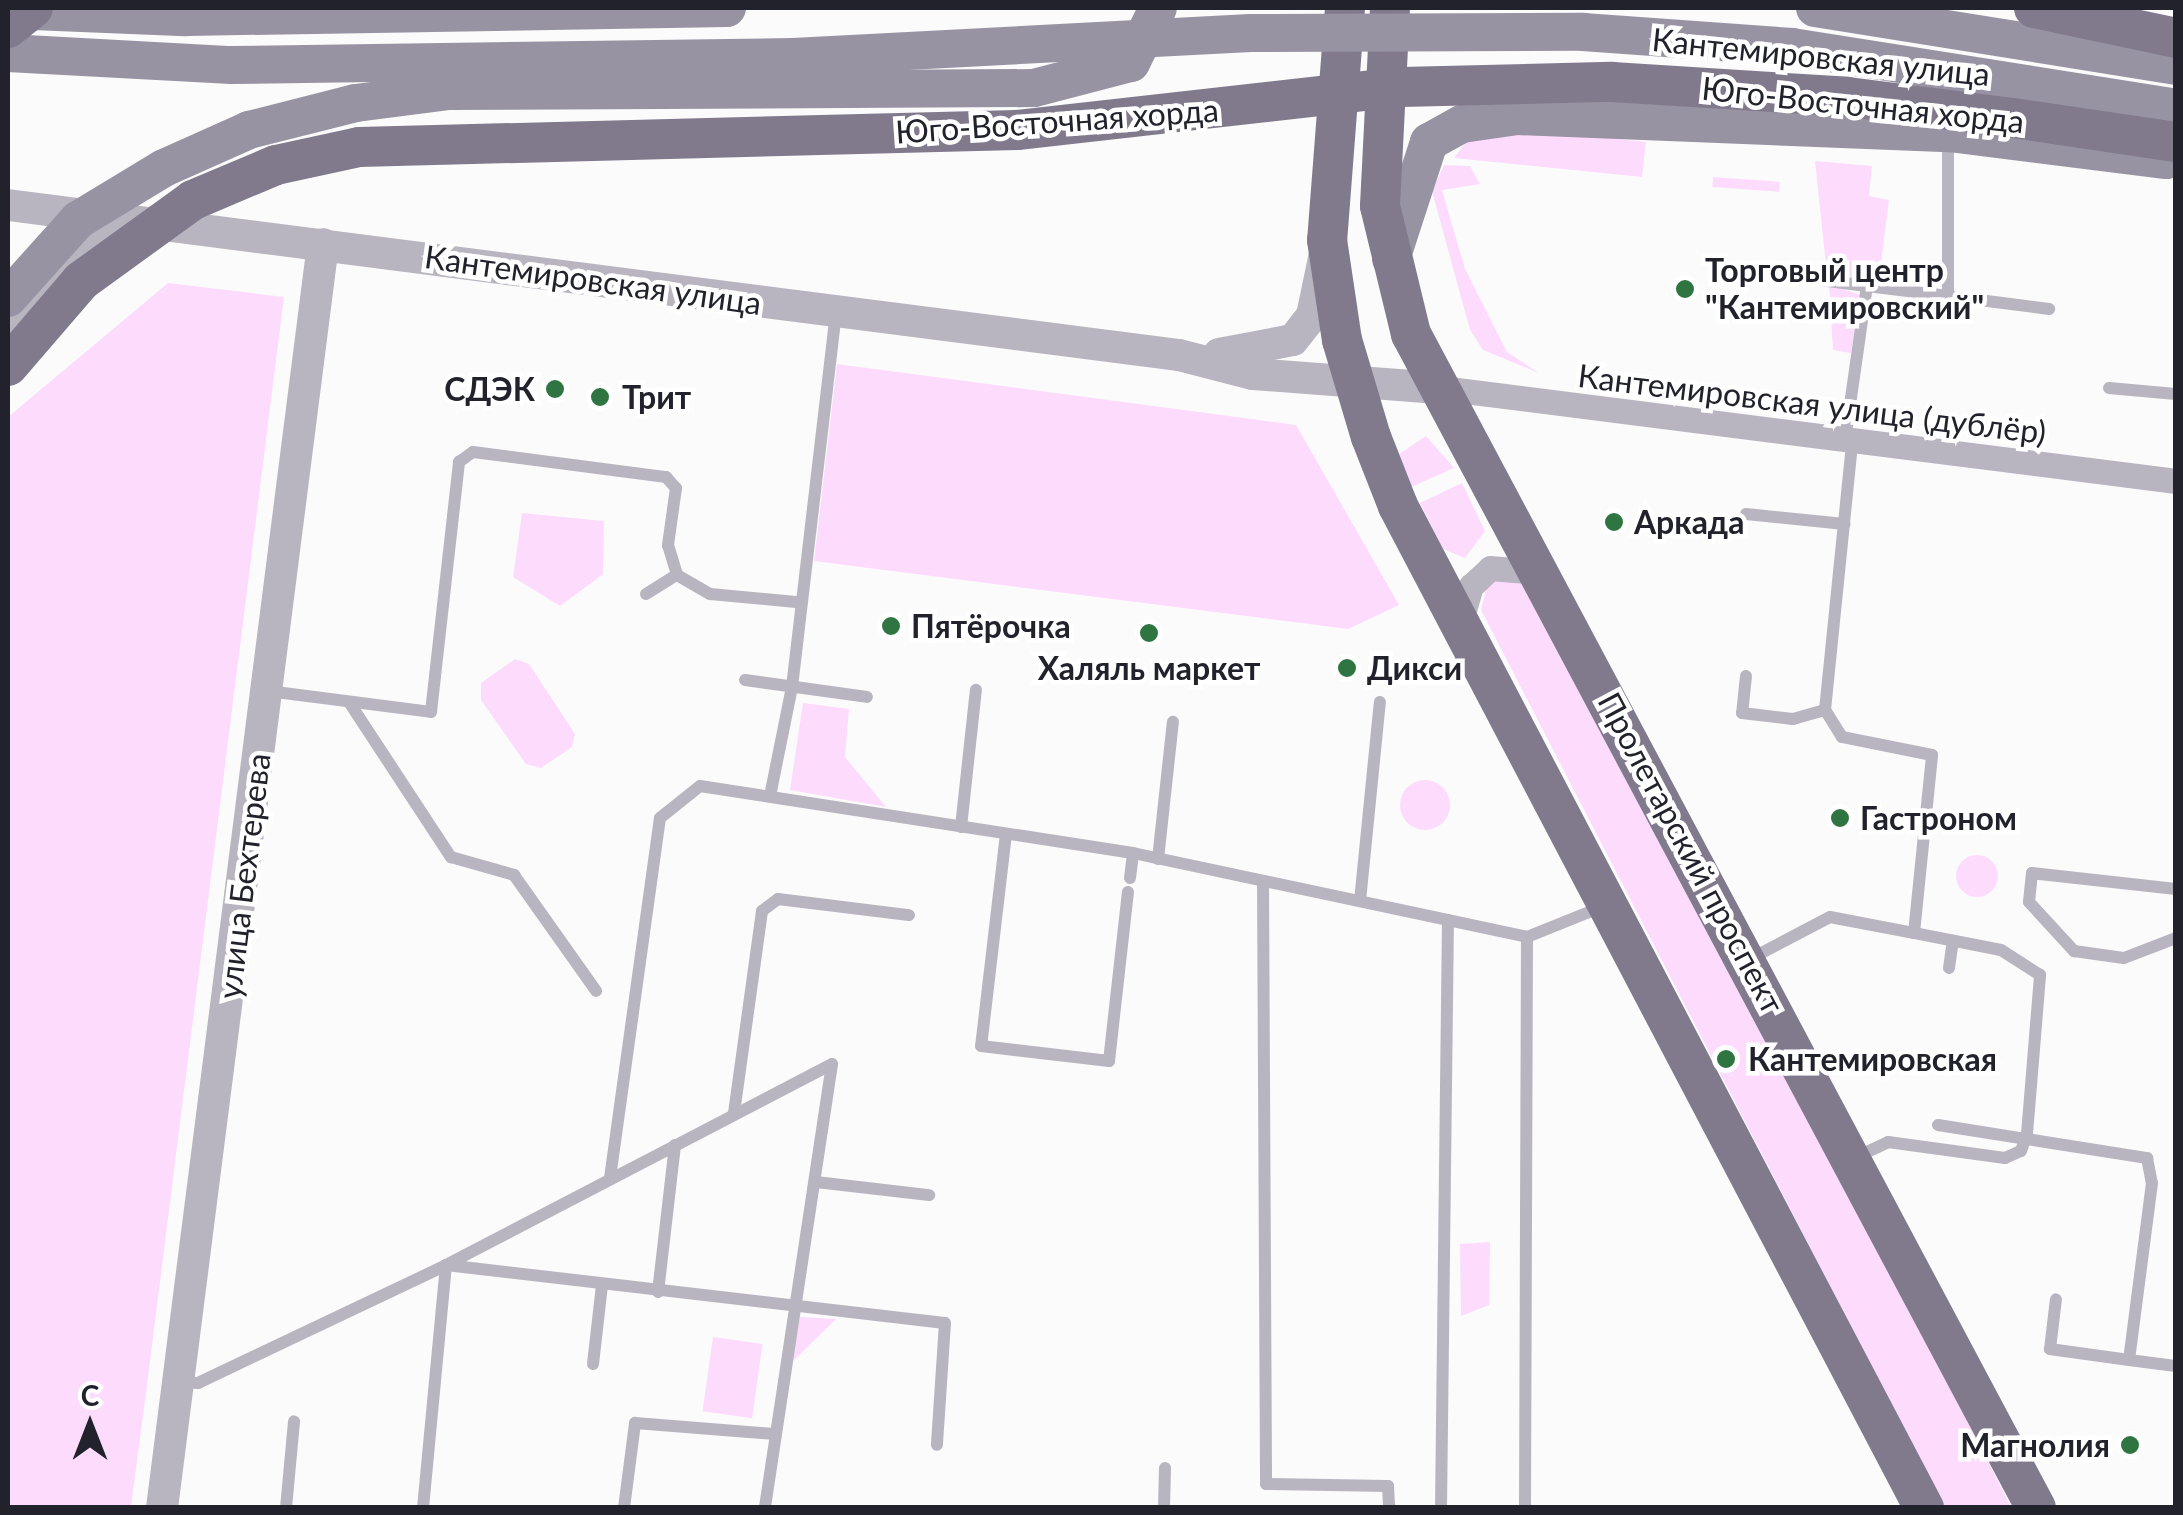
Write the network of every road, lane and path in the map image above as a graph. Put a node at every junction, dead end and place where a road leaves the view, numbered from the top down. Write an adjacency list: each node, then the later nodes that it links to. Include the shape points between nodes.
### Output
1 (108, 8): 9 (main road)
2 (727, 8): 9 (main road)
3 (1158, 8): 26 (main road, bridge, via 1131,63 1034,88 469,90 356,103 248,130 164,168 78,220)
4 (1345, 8): 20 (main road)
5 (1390, 8): 22 (main road, Пролетарский проспект, via 1379,119)
6 (1815, 8): 13 (main road, Кантемировская улица)
7 (2034, 8): 11 (main road)
8 (8, 10): 9 (main road)
9 (39, 10): 10 (main road, bridge)
10 (8, 28)
11 (2176, 38)
12 (8, 54): 14 (main road, Кантемировская улица, bridge, via 232,65 794,57 1250,33 1583,32 1846,54)
13 (2176, 66)
14 (2176, 108)
15 (1949, 132): 17 (main road); 22 (main road, via 1629,116 1462,124 1437,134 1416,161); 25 (lane)
16 (2176, 142): 31 (main road, Юго-Восточная хорда, bridge, via 1848,96 1612,82 1401,87 1018,130 359,147 276,164 193,200 80,281)
17 (2176, 161)
18 (8, 205): 19 (street, Кантемировская улица)
19 (191, 228): 21 (street, Кантемировская улица); 29 (street, via 111,233 56,254)
20 (1328, 240): 30 (street, Кантемировская улица, via 1312,316 1293,340 1256,353); 32 (main road)
21 (323, 244): 28 (street, Кантемировская улица); 49 (street, улица Бехтерева)
22 (1390, 266): 33 (main road, Пролетарский проспект)
23 (1820, 280): 24 (lane)
24 (1867, 286): 25 (lane); 36 (lane)
25 (1948, 296): 27 (lane)
26 (8, 298)
27 (2050, 308)
28 (836, 313): 30 (street, Кантемировская улица); 43 (lane)
29 (8, 331)
30 (1179, 355): 32 (street, Кантемировская улица)
31 (8, 366)
32 (1352, 383): 33 (street, Кантемировская улица); 44 (main road, via 1398,506)
33 (1441, 388): 36 (street, Кантемировская улица (дублёр)); 40 (main road, Пролетарский проспект)
34 (2109, 388): 35 (lane)
35 (2176, 394)
36 (1848, 443): 37 (street, Кантемировская улица (дублёр)); 39 (lane)
37 (2176, 481)
38 (1746, 514): 39 (lane)
39 (1844, 524): 53 (lane)
40 (1538, 572): 44 (street, via 1490,568 1471,586); 70 (main road, Пролетарский проспект)
41 (677, 576): 42 (lane); 43 (lane, via 710,594); 51 (lane, via 668,544 676,488 666,477 464,455 431,712)
42 (646, 594)
43 (796, 602): 47 (lane)
44 (1460, 624): 63 (main road)
45 (1746, 676): 53 (lane, via 1742,714 1793,719)
46 (745, 680): 47 (lane)
47 (792, 687): 50 (lane); 55 (lane)
48 (976, 690): 56 (lane)
49 (267, 691): 51 (lane); 89 (street, улица Бехтерева)
50 (867, 697)
51 (350, 702): 72 (lane, via 451,858 514,874)
52 (1380, 702): 62 (lane)
53 (1825, 710): 66 (lane, via 1842,737 1860,748 1926,750 1934,761)
54 (1173, 722): 59 (lane)
55 (770, 796): 56 (lane); 78 (lane, via 700,786 660,818)
56 (960, 827): 57 (lane)
57 (1006, 834): 58 (lane); 58 (lane, via 982,1046 1108,1061)
58 (1132, 854): 59 (lane)
59 (1158, 858): 60 (lane)
60 (1263, 880): 62 (lane); 101 (lane, via 1266,1484 1388,1486)
61 (2176, 889): 68 (lane, via 2032,873 2028,902 2074,950 2124,958)
62 (1360, 901): 65 (lane)
63 (1611, 902): 67 (lane); 94 (main road)
64 (909, 915): 73 (lane, via 778,899 762,911)
65 (1448, 920): 67 (lane); 102 (lane)
66 (1914, 933): 69 (lane); 70 (lane, via 1830,917)
67 (1526, 937): 103 (lane)
68 (2176, 938)
69 (1953, 941): 71 (lane); 75 (lane, via 2020,957 2040,975)
70 (1750, 960): 77 (main road, Пролетарский проспект)
71 (1950, 968)
72 (596, 991)
73 (734, 1113): 76 (lane); 79 (lane, via 832,1064)
74 (1938, 1125): 75 (lane)
75 (2026, 1134): 77 (lane, via 2021,1151 2005,1158 1888,1142); 86 (lane, via 2127,1148 2151,1165)
76 (675, 1145): 78 (lane); 83 (lane)
77 (1852, 1159): 104 (main road, Пролетарский проспект)
78 (610, 1178): 81 (lane)
79 (816, 1182): 80 (lane); 85 (lane)
80 (930, 1195)
81 (446, 1265): 82 (lane); 89 (lane, via 198,1383); 97 (lane)
82 (602, 1286): 83 (lane); 87 (lane)
83 (658, 1292): 85 (lane)
84 (2056, 1299): 86 (lane, via 2050,1349)
85 (796, 1311): 91 (lane); 92 (lane, via 945,1323)
86 (2130, 1360): 88 (lane)
87 (593, 1364)
88 (2176, 1366)
89 (179, 1382): 95 (street, улица Бехтерева)
90 (294, 1421): 96 (lane)
91 (775, 1434): 98 (lane, via 636,1423); 99 (lane)
92 (937, 1445)
93 (1165, 1468): 100 (lane)
94 (1915, 1500)
95 (162, 1508)
96 (286, 1508)
97 (423, 1508)
98 (624, 1508)
99 (764, 1508)
100 (1164, 1508)
101 (1388, 1508)
102 (1441, 1508)
103 (1526, 1508)
104 (2036, 1508)

